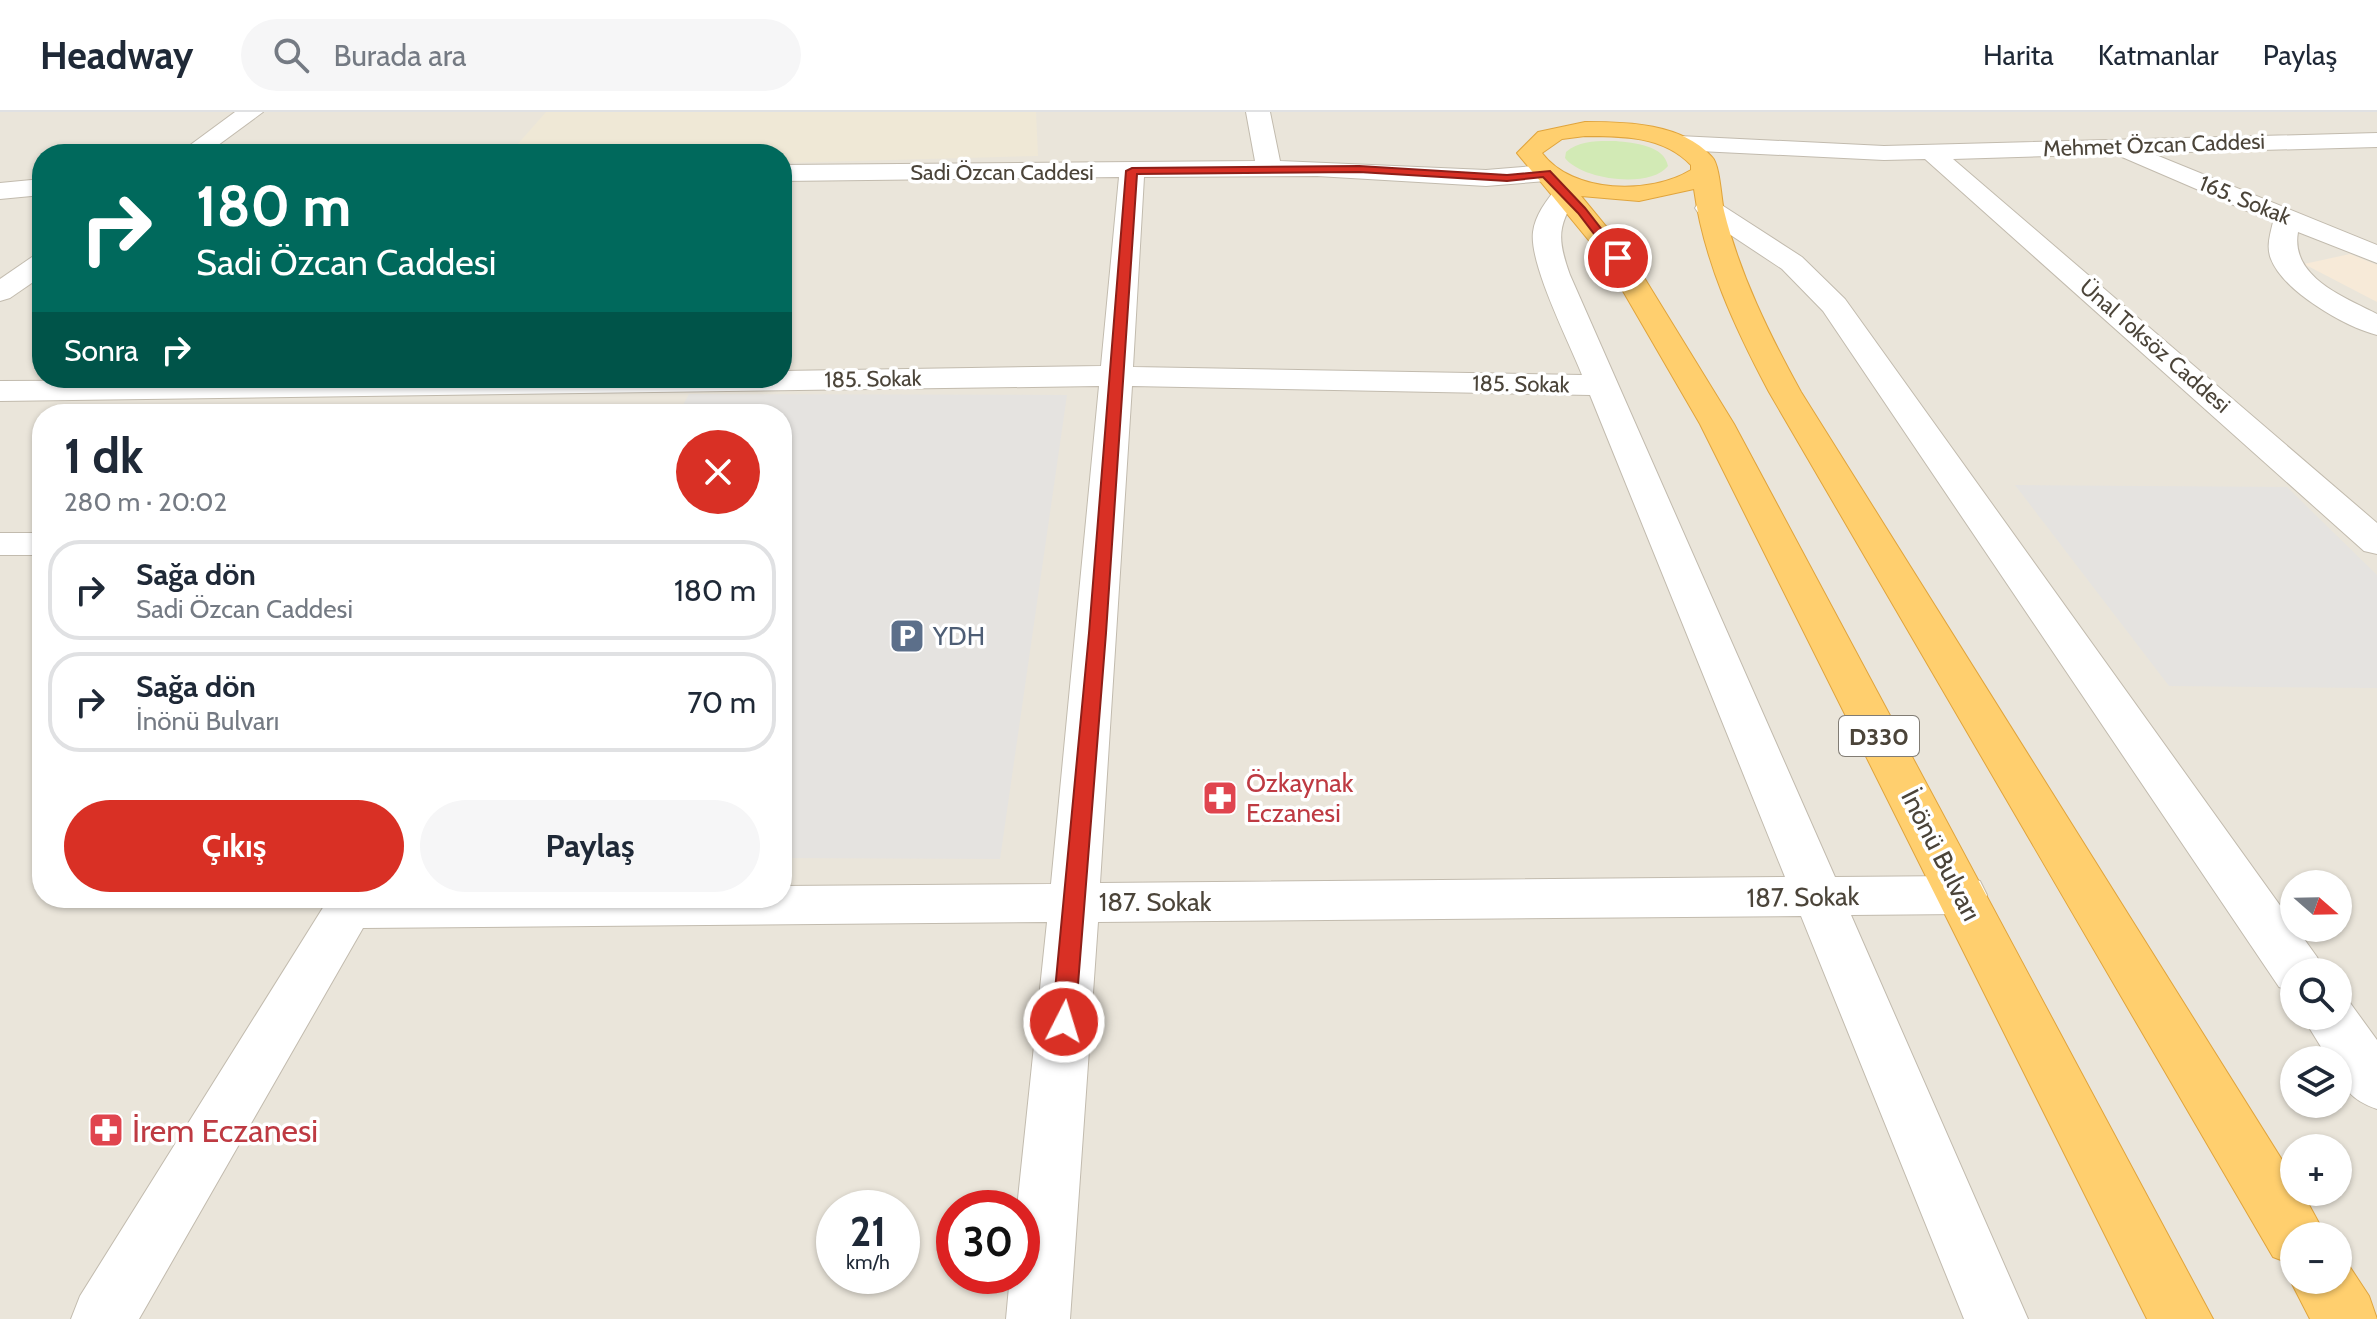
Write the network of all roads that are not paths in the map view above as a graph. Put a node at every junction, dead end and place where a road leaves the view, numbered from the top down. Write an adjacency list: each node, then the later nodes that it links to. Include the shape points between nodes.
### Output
1 (251, 112): 6 (street)
2 (1258, 112): 10 (street)
3 (1639, 112): 13 (highway)
4 (2325, 117): 5 (street)
5 (2377, 139): 7 (street, Mehmet Özcan Caddesi)
6 (205, 144)
7 (2113, 146): 8 (street, Mehmet Özcan Caddesi); 16 (street, 165. Sokak)
8 (1931, 152): 13 (street, Mehmet Özcan Caddesi); 13 (street, Mehmet Özcan Caddesi, via 1786,150); 26 (street, Ünal Toksöz Caddesi)
9 (1542, 162): 10 (street, Sadi Özcan Caddesi, via 1486,178); 13 (highway, via 1593,189 1622,193 1675,189 1694,182); 13 (highway, via 1534,144 1546,137 1585,129 1634,131); 23 (street, via 1548,255); 29 (highway, İnönü Bulvarı / D330, via 1618,258 1710,412)
10 (1269, 169): 11 (street, Sadi Özcan Caddesi)
11 (1132, 171): 12 (street, Sadi Özcan Caddesi); 21 (street)
12 (792, 173)
13 (1697, 175): 34 (street, via 1834,305); 37 (highway, via 1736,294 1785,392)
14 (32, 188): 15 (street)
15 (0, 191)
16 (2287, 218): 17 (street, 165. Sokak); 20 (street, via 2282,248 2296,277)
17 (2377, 255)
18 (32, 270): 19 (street)
19 (0, 292)
20 (2377, 326)
21 (1116, 376): 22 (street, 185. Sokak); 23 (street, 185. Sokak); 32 (street)
22 (792, 380)
23 (1603, 385): 30 (street)
24 (221, 388): 25 (street, 185. Sokak)
25 (0, 391)
26 (2377, 543)
27 (0, 544): 28 (street)
28 (32, 544)
29 (1962, 895): 30 (street, 187. Sokak); 42 (highway, İnönü Bulvarı / D330)
30 (1821, 897): 32 (street, 187. Sokak); 41 (street)
31 (792, 903): 32 (street, 187. Sokak)
32 (1074, 903): 40 (street)
33 (350, 908): 39 (street)
34 (2288, 958)
35 (2339, 1030): 36 (street)
36 (2377, 1085)
37 (2286, 1222)
38 (2331, 1294): 43 (highway)
39 (103, 1319)
40 (1038, 1319)
41 (1996, 1319)
42 (2181, 1319)
43 (2346, 1319)

